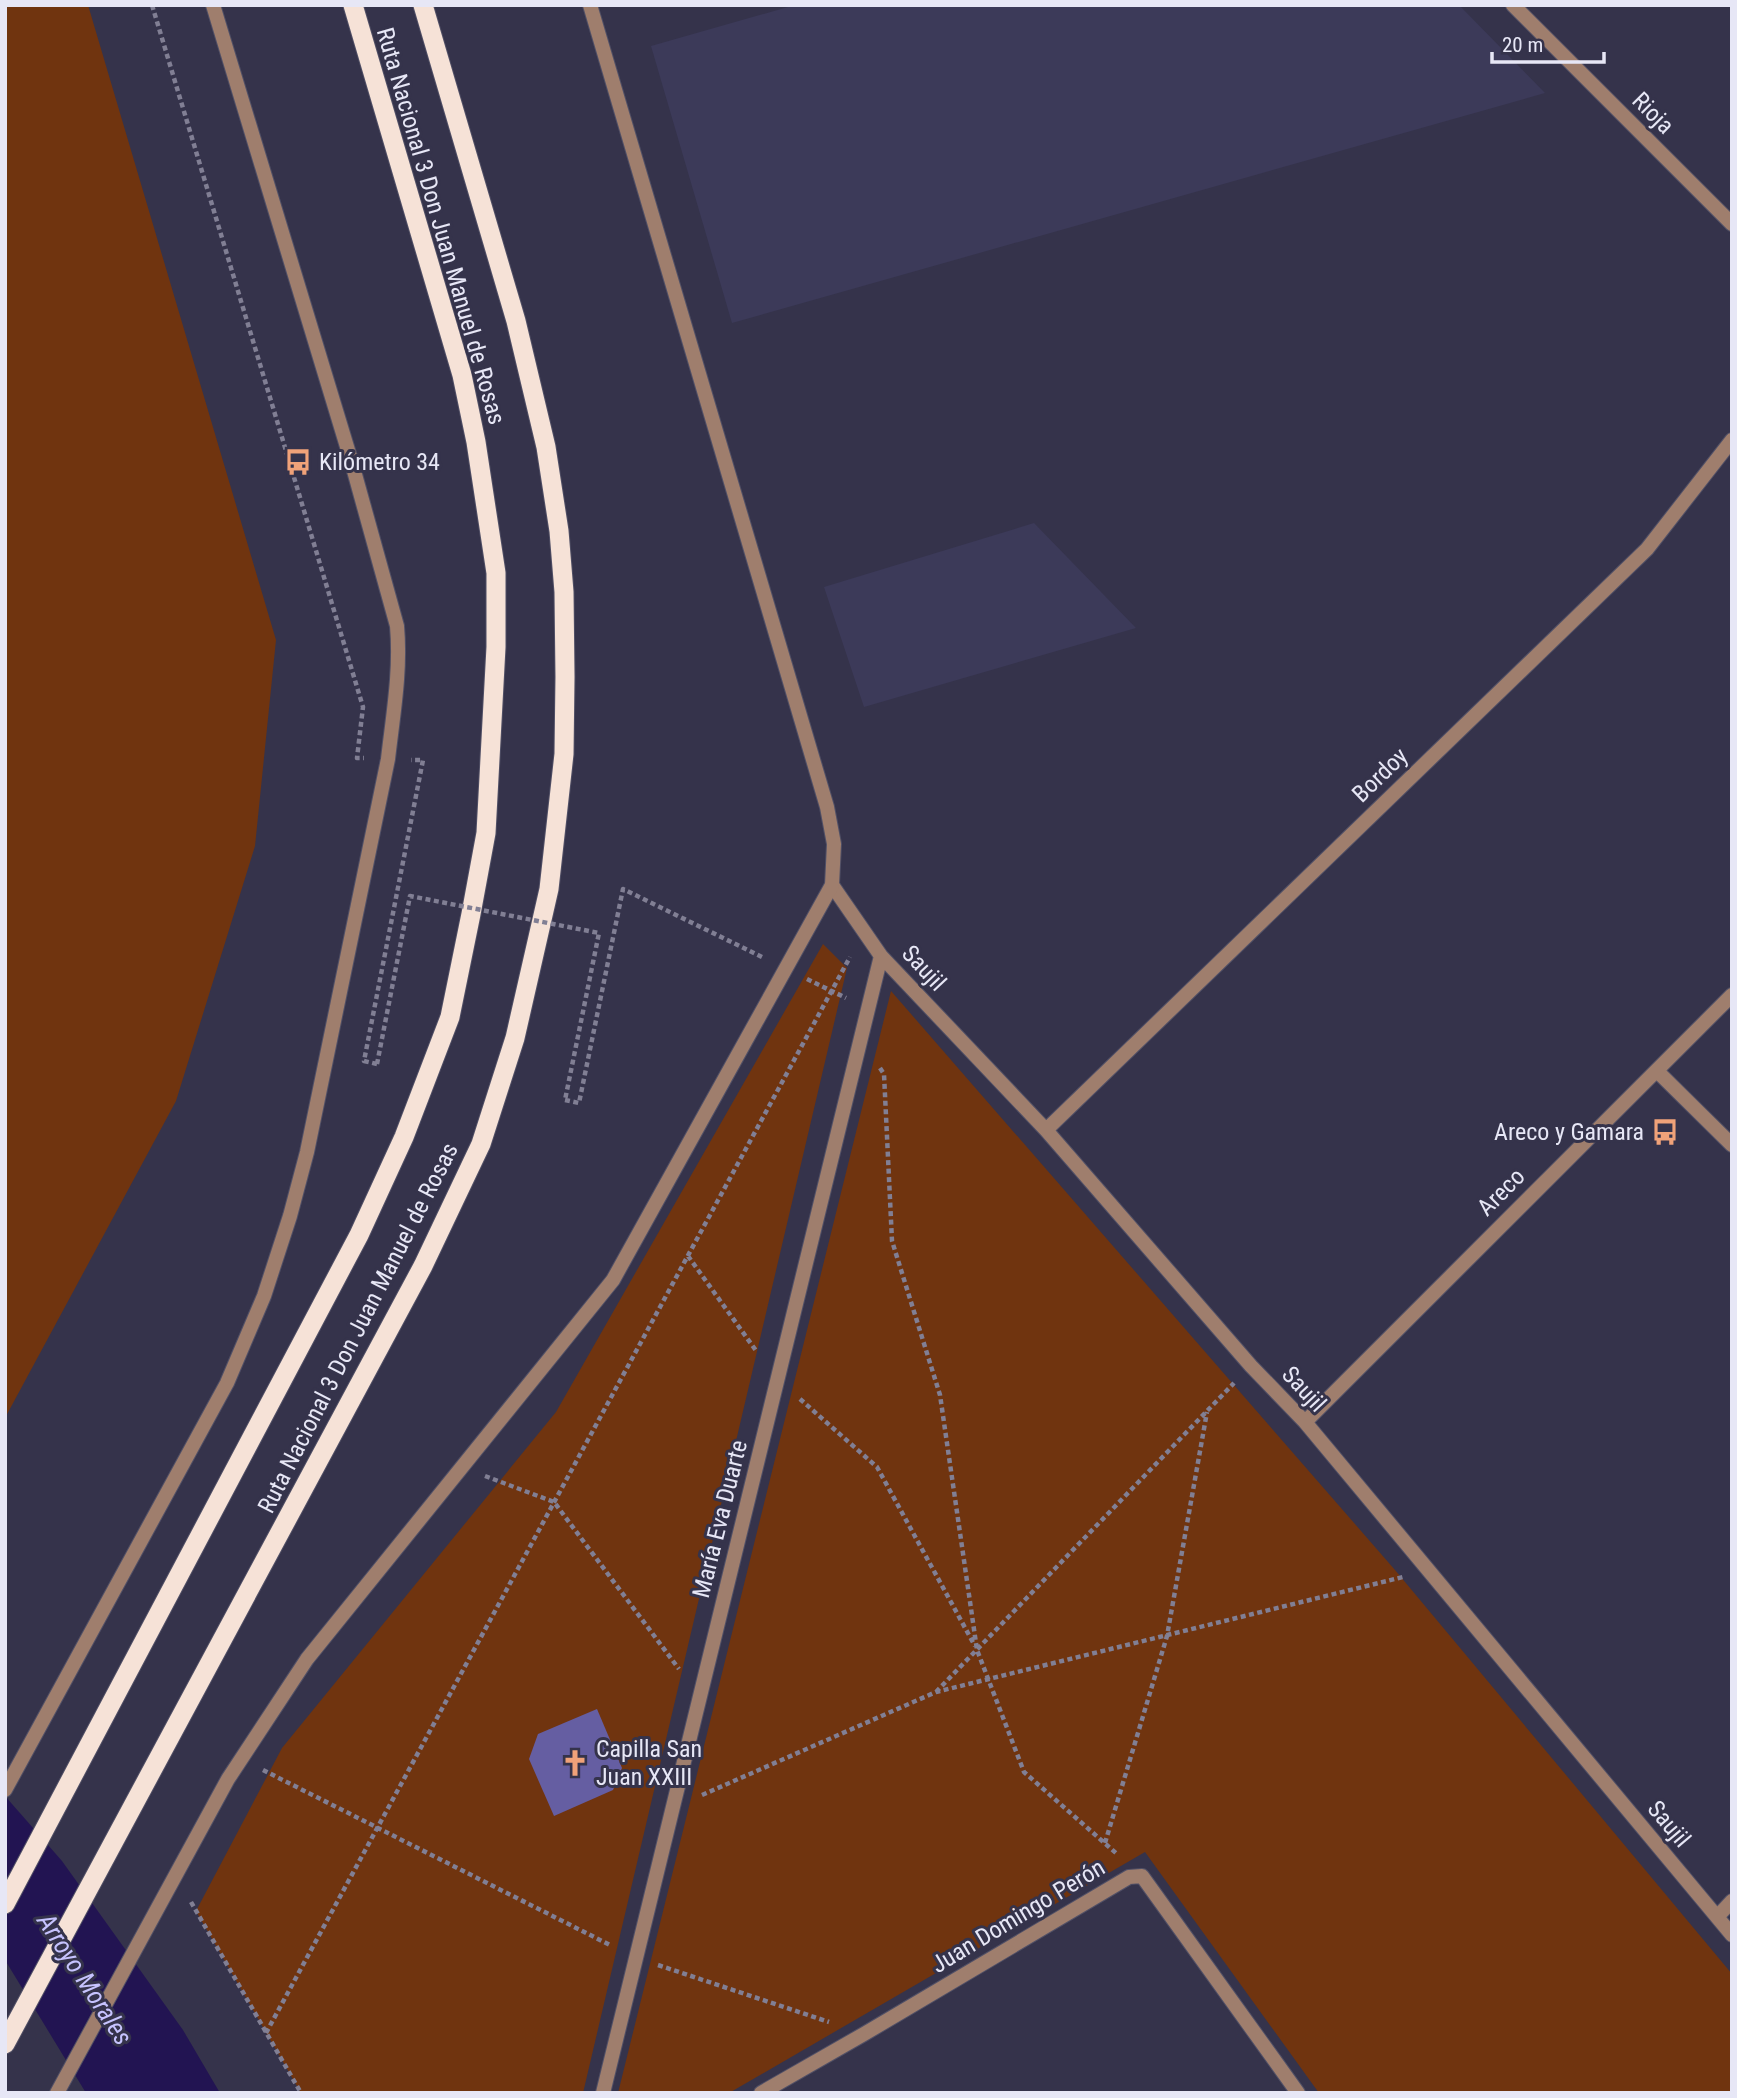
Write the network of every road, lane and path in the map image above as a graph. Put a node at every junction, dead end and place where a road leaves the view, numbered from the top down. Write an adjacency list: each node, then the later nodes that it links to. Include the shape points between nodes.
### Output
1 (152, 5): 9 (path, via 363,707 358,758)
2 (213, 5): 9 (street, via 397,626 400,653)
3 (354, 5): 42 (highway, Ruta Nacional 3 Don Juan Manuel de Rosas, via 462,375 476,442 496,572 486,833 450,1017 404,1137 359,1236)
4 (423, 5): 48 (highway, Ruta Nacional 3 Don Juan Manuel de Rosas, via 516,321 546,447 559,531 564,592 564,754 549,890 515,1038 481,1144 423,1266)
5 (590, 5): 10 (street, via 827,807 834,844)
6 (1513, 5): 7 (street, Rioja)
7 (1732, 224)
8 (1732, 440): 19 (street, Bordoy, via 1647,549)
9 (388, 759): 13 (path, bridge, via 423,760 363,1061 377,1064 410,896 598,933 565,1100 579,1103 623,889); 35 (street, via 307,1152 264,1296 227,1383)
10 (831, 885): 11 (street, Saujil); 13 (street)
11 (864, 931): 12 (street, Saujil); 14 (path)
12 (881, 956): 17 (street, María Eva Duarte); 19 (street, Saujil)
13 (785, 968): 14 (path); 26 (street, via 613,1280)
14 (831, 991): 16 (path); 21 (path)
15 (1732, 995): 18 (street, Areco)
16 (851, 1001)
17 (859, 1045): 23 (street, María Eva Duarte); 30 (path, via 884,1074 891,1241 940,1395)
18 (1657, 1071): 20 (street); 25 (street, Areco)
19 (1046, 1130): 22 (street, Saujil)
20 (1732, 1145)
21 (688, 1256): 23 (path); 27 (path)
22 (1251, 1366): 24 (path); 25 (street, Saujil)
23 (777, 1380): 30 (path, via 877,1467); 33 (street, María Eva Duarte)
24 (1207, 1411): 29 (path); 30 (path)
25 (1305, 1422): 28 (street, Saujil)
26 (462, 1467): 27 (path); 34 (street, via 307,1659)
27 (554, 1502): 33 (path); 37 (path)
28 (1430, 1571): 29 (path); 43 (street, Saujil)
29 (1167, 1636): 31 (path); 38 (path)
30 (977, 1650): 31 (path); 32 (path)
31 (988, 1679): 32 (path); 38 (path, via 1024,1772)
32 (936, 1692): 36 (path)
33 (700, 1697): 36 (street, María Eva Duarte)
34 (240, 1759): 37 (path); 39 (street)
35 (5, 1790)
36 (672, 1808): 45 (street, María Eva Duarte)
37 (378, 1828): 45 (path); 46 (path)
38 (1105, 1843): 40 (path)
39 (175, 1874): 46 (path); 49 (street)
40 (1142, 1876): 47 (street, Juan Domingo Perón, via 1129,1877); 53 (street, Juan Domingo Perón)
41 (1732, 1901): 43 (street)
42 (5, 1904)
43 (1717, 1917): 44 (street, Saujil)
44 (1732, 1935)
45 (636, 1958): 47 (path); 51 (street, María Eva Duarte)
46 (266, 2033): 50 (path)
47 (864, 2034): 52 (street, Juan Domingo Perón)
48 (5, 2044)
49 (57, 2093)
50 (301, 2093)
51 (603, 2093)
52 (761, 2093)
53 (1298, 2093)

